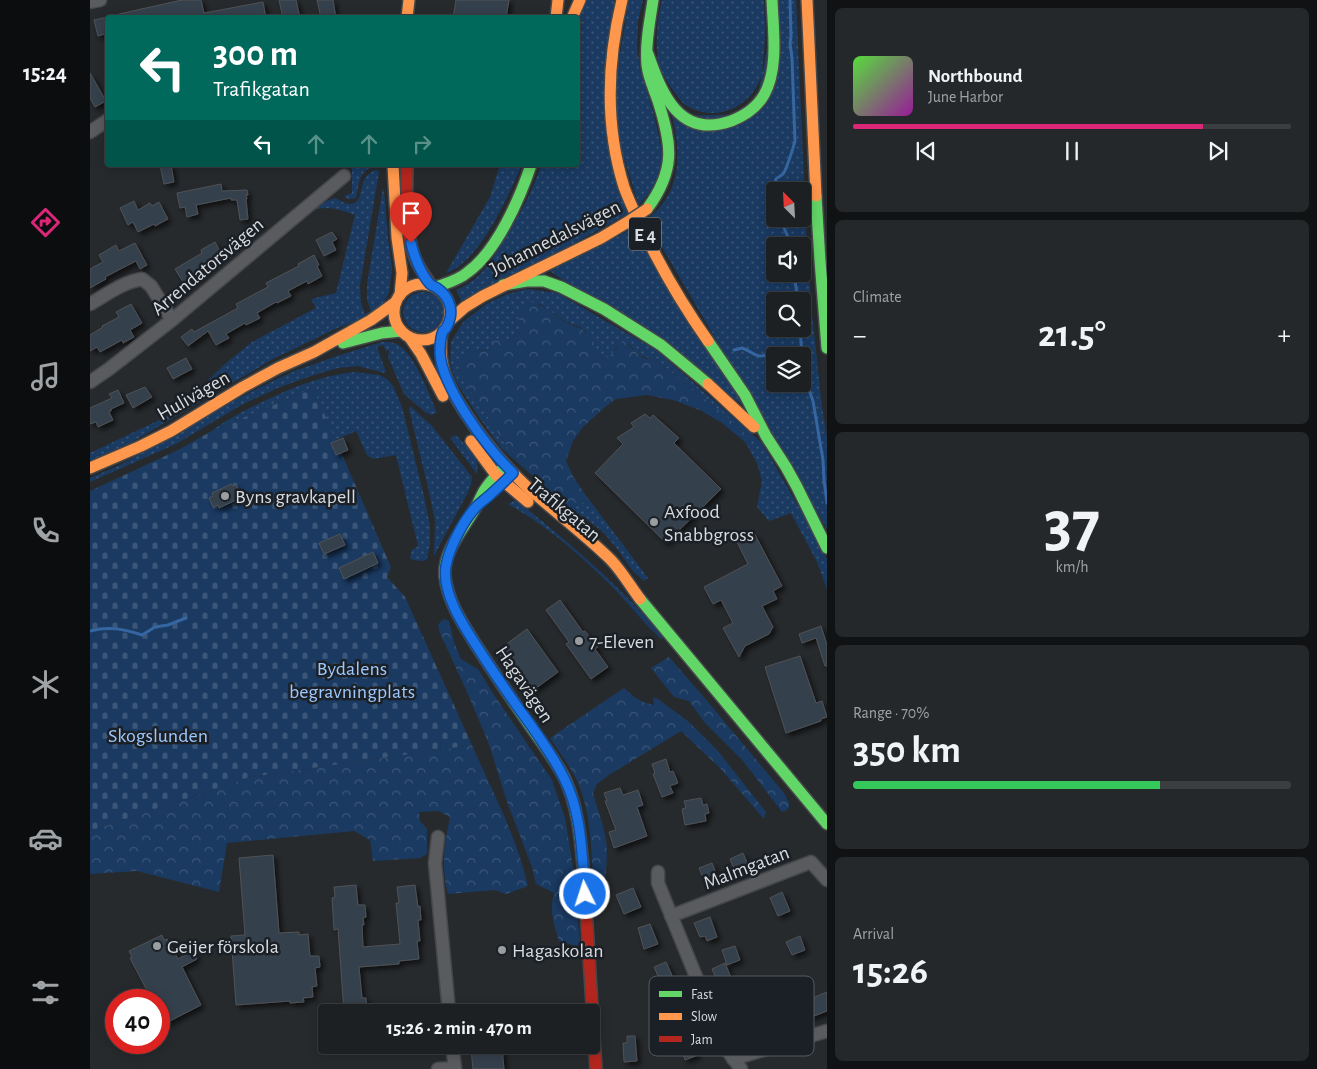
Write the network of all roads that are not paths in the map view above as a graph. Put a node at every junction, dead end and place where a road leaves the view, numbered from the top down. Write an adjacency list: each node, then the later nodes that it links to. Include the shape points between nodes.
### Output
1 (100, 0): 9 (street)
2 (409, 0): 10 (main road)
3 (558, 0): 11 (main road)
4 (580, 0): 12 (main road)
5 (622, 0): 33 (main road, E 4, via 612,48 610,96 612,126 624,187 657,260 745,396)
6 (653, 0): 13 (main road, Johannedalsvägen)
7 (772, 0): 13 (main road, via 774,40 771,75 764,94 751,110 739,118 711,124 684,116 664,94)
8 (807, 0): 28 (main road, via 817,226)
9 (90, 2)
10 (407, 15)
11 (556, 15)
12 (573, 15)
13 (648, 54): 21 (main road, Johannedalsvägen, bridge, via 650,80 669,149 669,163 655,200 647,209 601,238)
14 (105, 122): 15 (street)
15 (90, 132)
16 (393, 167): 22 (main road, via 402,274)
17 (407, 167): 20 (main road, via 411,243 414,256)
18 (530, 167): 20 (main road, Johannedalsvägen, via 511,211 482,258 459,278)
19 (344, 176): 24 (street, Arrendatorsvägen)
20 (433, 286): 22 (main road, via 412,286); 25 (main road, via 448,300)
21 (503, 286): 25 (main road, Johannedalsvägen, via 471,303); 33 (main road, E 4, via 544,281 604,309 689,367)
22 (398, 298): 27 (main road, via 395,322); 29 (main road, Hulivägen, via 371,320)
23 (90, 304): 24 (street, via 134,280 142,279 151,286)
24 (172, 320): 30 (street, Arrendatorsvägen)
25 (449, 321): 26 (main road)
26 (442, 332): 27 (main road, via 432,339 423,340); 35 (main road, Trafikgatan, via 440,354 454,394 479,434)
27 (405, 334): 29 (main road, Hulivägen, via 382,333); 31 (main road, via 421,354)
28 (827, 348)
29 (314, 352): 34 (main road, Hulivägen, via 269,373 156,438)
30 (90, 382)
31 (454, 416)
32 (463, 430): 36 (main road, Trafikgatan)
33 (769, 441): 39 (main road, E 4, via 786,467)
34 (90, 468)
35 (509, 469): 36 (main road, Hagavägen); 40 (main road, Trafikgatan, via 608,558)
36 (500, 478): 37 (main road, Trafikgatan); 54 (main road, Hagavägen, via 486,489 458,535 445,576 451,600 464,626 553,759 571,794 582,854)
37 (568, 536)
38 (581, 547): 40 (main road, Trafikgatan)
39 (827, 548)
40 (641, 601): 41 (main road, Trafikgatan)
41 (827, 824)
42 (438, 837): 47 (street, via 435,863)
43 (658, 872): 45 (street, via 658,883)
44 (827, 880): 45 (street, Malmgatan, via 810,862)
45 (672, 916): 46 (street)
46 (696, 976)
47 (449, 1004)
48 (827, 1031): 49 (street)
49 (814, 1036)
50 (453, 1054): 53 (street, via 454,1068)
51 (759, 1056): 52 (street)
52 (737, 1064)
53 (438, 1069)
54 (596, 1069)

